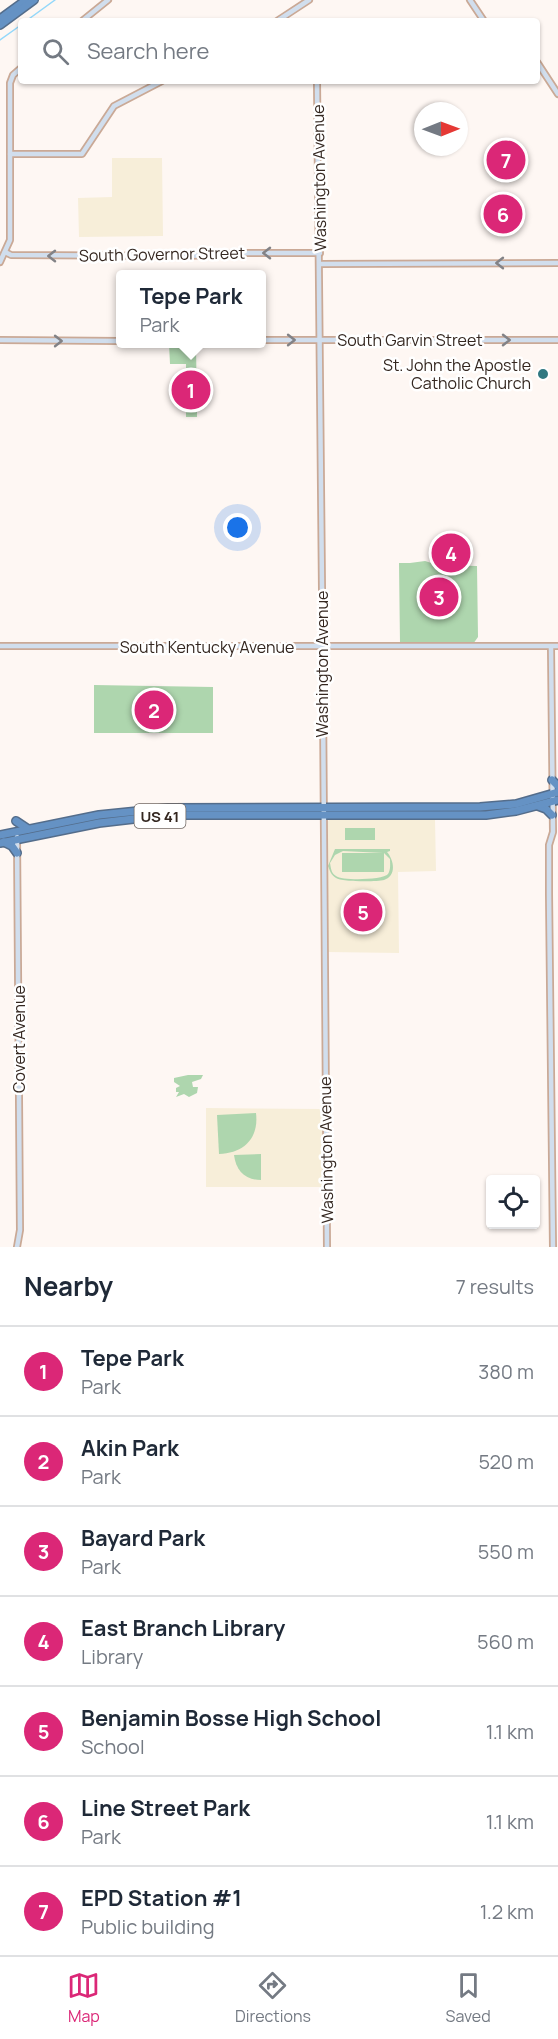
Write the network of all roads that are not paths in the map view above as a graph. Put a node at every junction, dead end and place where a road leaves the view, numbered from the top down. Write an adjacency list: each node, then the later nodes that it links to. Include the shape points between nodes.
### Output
1 (26, 0): 9 (highway)
2 (34, 0): 10 (highway)
3 (108, 0): 6 (street)
4 (309, 0): 7 (street)
5 (470, 0): 8 (street)
6 (86, 18)
7 (282, 18)
8 (482, 18)
9 (0, 19)
10 (0, 25)
11 (540, 67): 15 (street)
12 (18, 72): 16 (street, via 12,79)
13 (156, 84): 16 (street, via 114,106 82,154)
14 (317, 84): 18 (street, Washington Avenue)
15 (558, 94)
16 (10, 154): 17 (street, via 10,240)
17 (5, 252): 18 (street, South Governor Street, one-way to 17, via 184,256); 19 (street)
18 (320, 253): 21 (street, Washington Avenue)
19 (0, 262)
20 (558, 263): 21 (street, one-way to 21)
21 (320, 264): 26 (street, Washington Avenue)
22 (0, 340): 25 (street, one-way to 25)
23 (266, 340): 26 (street, South Garvin Street, one-way to 26)
24 (558, 340): 26 (street, South Garvin Street, one-way to 24)
25 (116, 341)
26 (321, 341): 29 (street, Washington Avenue)
27 (0, 646): 29 (street, South Kentucky Avenue)
28 (558, 646): 30 (street, South Kentucky Avenue)
29 (321, 647): 30 (street, South Kentucky Avenue); 36 (street, Washington Avenue)
30 (551, 647): 31 (street)
31 (552, 780): 32 (highway); 33 (street)
32 (558, 786)
33 (555, 797): 34 (highway, US 41); 37 (highway, US 41); 38 (street)
34 (538, 806): 37 (highway, US 41, via 490,814); 38 (highway)
35 (242, 811): 36 (highway, US 41); 40 (highway, US 41, via 168,808); 41 (highway, US 41, via 121,820)
36 (322, 811): 37 (highway, US 41); 45 (street, Washington Avenue)
37 (433, 811)
38 (552, 815): 46 (street, via 549,894)
39 (16, 821): 40 (highway)
40 (28, 829): 41 (highway, US 41)
41 (17, 835): 42 (highway, US 41); 43 (street, Covert Avenue)
42 (1, 840): 43 (highway)
43 (17, 854): 44 (street, Covert Avenue)
44 (17, 1247)
45 (327, 1247)
46 (553, 1247)

